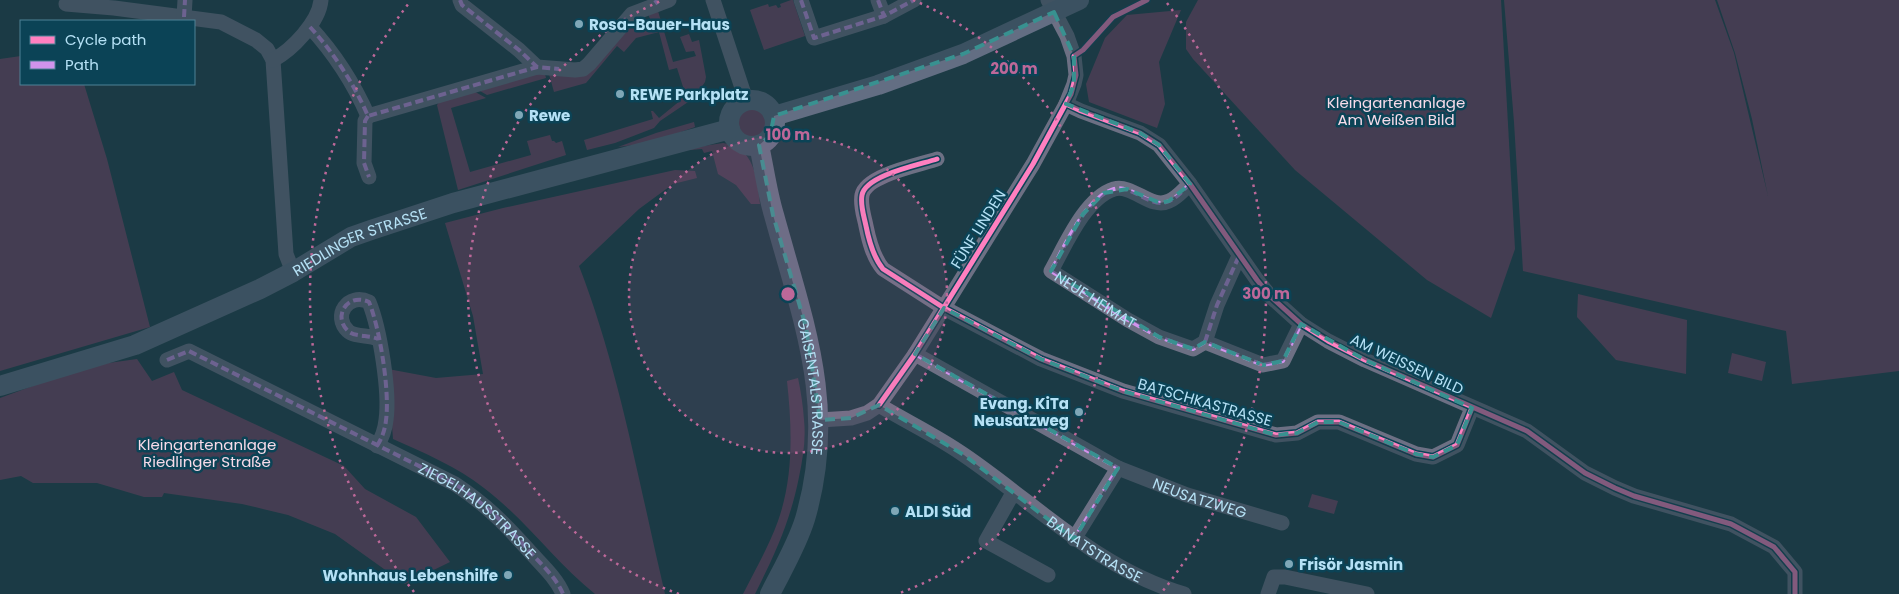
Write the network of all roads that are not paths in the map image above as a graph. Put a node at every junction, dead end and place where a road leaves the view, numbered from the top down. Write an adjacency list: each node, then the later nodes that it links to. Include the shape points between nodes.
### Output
1 (185, 0): 13 (street)
2 (321, 0): 14 (street)
3 (460, 0): 16 (street)
4 (713, 0): 17 (street)
5 (801, 0): 12 (street, via 814,38)
6 (878, 0): 12 (street)
7 (914, 0): 12 (street)
8 (1048, 0): 18 (street, FÜNF LINDEN, via 1074,56 1076,75)
9 (1079, 0): 20 (main road, via 963,54 878,85)
10 (660, 1): 16 (street, via 632,14 582,69)
11 (66, 4): 13 (street)
12 (884, 16)
13 (184, 17): 15 (street, via 221,22 239,30 267,49)
14 (310, 27): 15 (street); 19 (street, via 361,98)
15 (273, 60): 27 (street, via 286,254)
16 (537, 67): 19 (street)
17 (746, 100): 20 (main road, via 760,101); 21 (main road, via 730,115)
18 (1066, 104): 25 (street, AM WEISSEN BILD, via 1140,133 1160,145); 28 (street, FÜNF LINDEN)
19 (368, 116): 24 (street, via 365,121 364,162)
20 (774, 116): 22 (main road, via 770,136)
21 (730, 130): 22 (main road, via 738,141); 27 (main road, RIEDLINGER STRASSE, via 436,208 351,237)
22 (759, 145): 37 (main road, GAISENTALSTRASSE, via 772,211 806,327 816,375)
23 (937, 159): 28 (street, BATSCHKASTRASSE, via 882,176 862,193 862,205 876,261 883,269)
24 (369, 177)
25 (1190, 184): 26 (street, AM WEISSEN BILD); 31 (street, NEUE HEIMAT, via 1169,201 1160,203 1127,189 1116,188 1104,193 1083,214 1051,271 1159,337 1193,349)
26 (1239, 256): 29 (street, AM WEISSEN BILD, via 1270,296); 31 (street)
27 (293, 272): 34 (main road, RIEDLINGER STRASSE, via 213,312 136,345)
28 (944, 308): 32 (street, FÜNF LINDEN); 36 (street, BATSCHKASTRASSE, via 1041,359 1123,391 1276,435 1297,433 1318,422 1339,422 1416,454 1433,457 1457,445)
29 (1301, 324): 31 (street, NEUE HEIMAT, via 1283,362 1263,365); 36 (street, AM WEISSEN BILD, via 1365,360)
30 (378, 339): 38 (street, via 386,392 386,420)
31 (1204, 342)
32 (915, 354): 35 (street, FÜNF LINDEN); 39 (street, NEUSATZWEG)
33 (167, 360): 38 (street, ZIEGELHAUSSTRASSE, via 189,351)
34 (0, 386)
35 (879, 405): 37 (street, FÜNF LINDEN, via 851,418); 40 (street, BANATSTRASSE, via 964,454)
36 (1472, 408): 50 (street, AM WEISSEN BILD, via 1527,431 1586,473 1615,488 1731,524 1774,547 1795,572)
37 (820, 420): 46 (main road, GAISENTALSTRASSE, via 814,480 805,520)
38 (377, 446): 45 (street, ZIEGELHAUSSTRASSE, via 455,484 478,500 498,516 537,559)
39 (1118, 468): 41 (street, NEUSATZWEG, via 1187,495); 42 (street)
40 (1013, 493): 42 (street, BANATSTRASSE); 43 (street, via 986,541)
41 (1282, 523)
42 (1074, 539): 47 (street, BANATSTRASSE, via 1140,578)
43 (1048, 575)
44 (1351, 593): 48 (street, via 1274,576); 49 (street)
45 (563, 594)
46 (770, 594)
47 (1184, 594)
48 (1268, 594)
49 (1367, 594)
50 (1795, 594)

